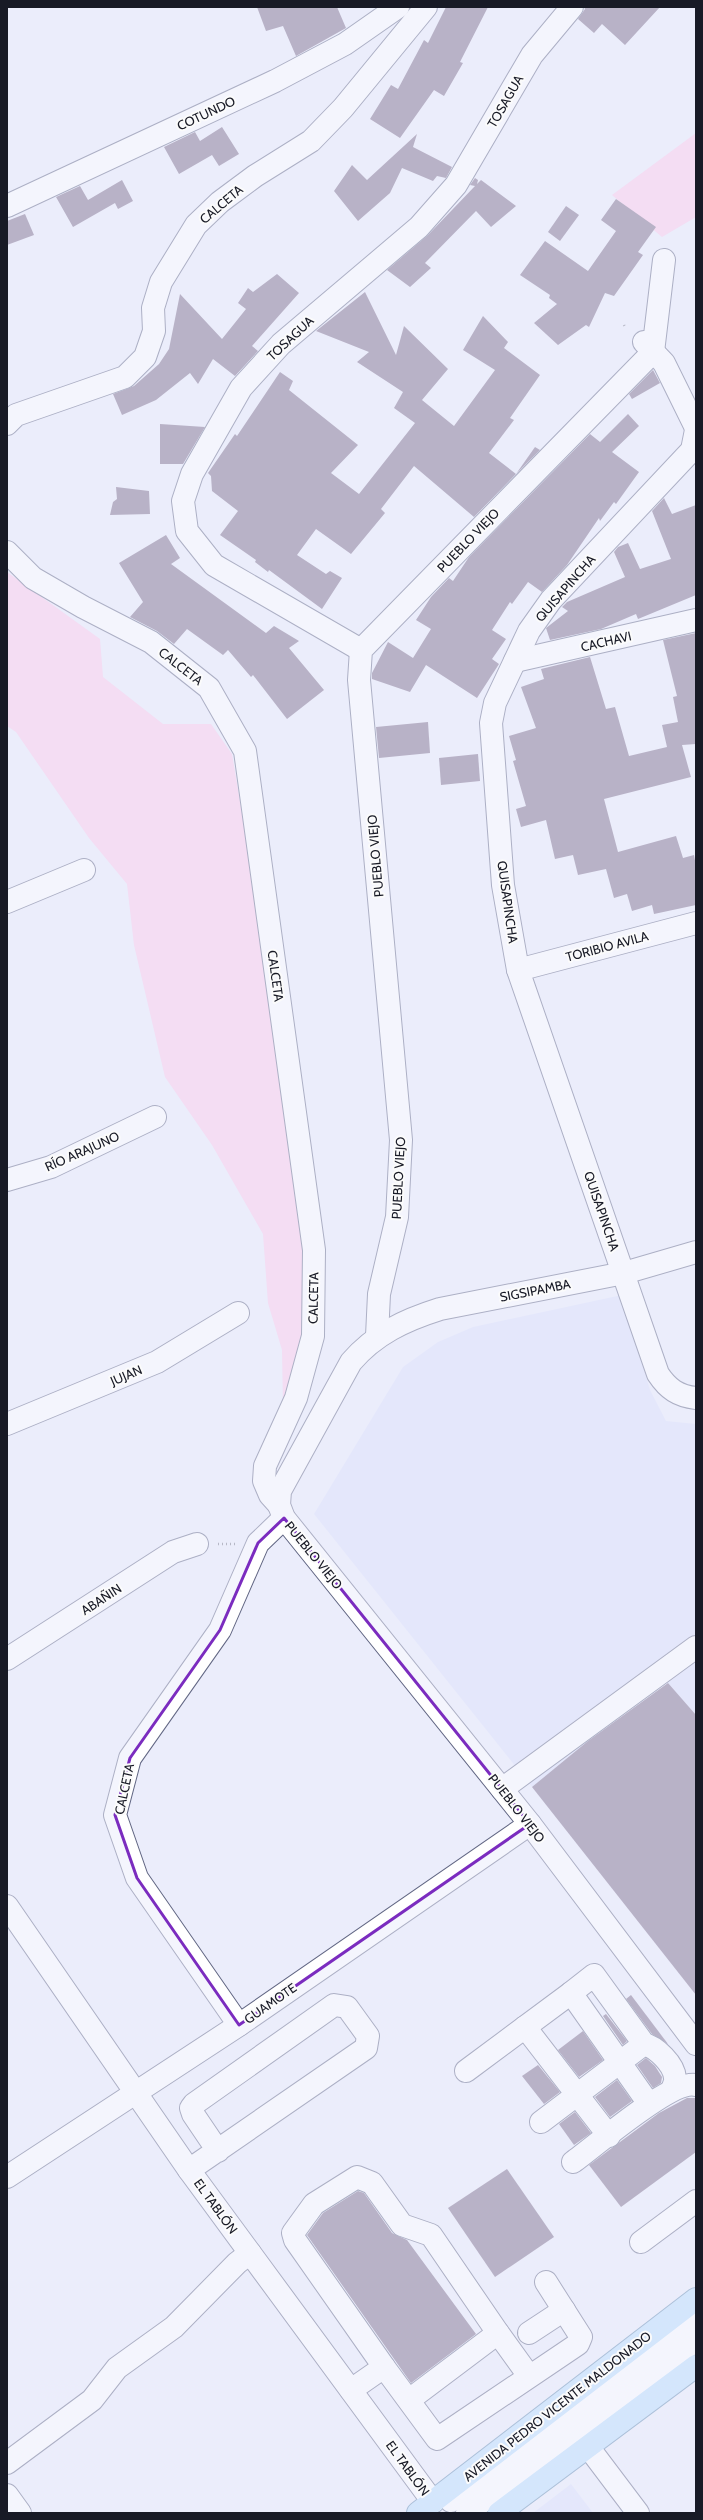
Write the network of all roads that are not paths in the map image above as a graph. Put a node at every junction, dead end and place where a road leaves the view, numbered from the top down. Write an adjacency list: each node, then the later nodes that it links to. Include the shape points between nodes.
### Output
1 (398, 7): 4 (street, COTUNDO, via 345,44 275,81)
2 (426, 7): 7 (street, CALCETA, via 344,108 311,141 238,189 196,225 161,282 153,308 154,331 146,357 125,377 16,415)
3 (572, 7): 11 (street, TOSAGUA, via 532,56 456,185 420,226 280,344 241,388 192,474 183,501 187,531 214,565)
4 (7, 206)
5 (664, 260): 6 (street)
6 (648, 347): 8 (street, QUISAPINCHA, via 664,364); 11 (street, PUEBLO VIEJO)
7 (7, 424)
8 (696, 429): 12 (street, QUISAPINCHA, via 692,450 551,600 528,631)
9 (7, 552): 25 (street, CALCETA, via 33,578 83,608 150,642 209,688 245,751 314,1250 313,1336 296,1398 265,1466 264,1482)
10 (696, 620): 12 (street, CACHAVI)
11 (362, 650): 22 (street, PUEBLO VIEJO, via 359,680 401,1140 397,1217 379,1294)
12 (515, 661): 16 (street, QUISAPINCHA, via 495,703 491,723 503,884)
13 (84, 870): 14 (street)
14 (7, 902)
15 (696, 923): 16 (street, TORIBIO AVILA)
16 (518, 970): 20 (street, QUISAPINCHA)
17 (155, 1117): 18 (street, RÍO ARAJUNO, via 51,1167)
18 (7, 1180)
19 (696, 1252): 20 (street, SIGSIPAMBA)
20 (624, 1273): 22 (street, SIGSIPAMBA, via 440,1309 414,1317); 23 (street, QUISAPINCHA, via 658,1374 667,1388 683,1396)
21 (238, 1313): 24 (street, JUJAN, via 157,1362)
22 (377, 1336): 25 (street, via 351,1362 280,1491)
23 (696, 1398)
24 (7, 1424)
25 (282, 1511): 29 (street, PUEBLO VIEJO); 33 (street, CALCETA, via 257,1545 220,1630 130,1758 116,1815 138,1878)
26 (197, 1544): 28 (street, ABAÑIN, via 173,1552)
27 (696, 1646): 29 (street)
28 (7, 1659)
29 (502, 1789): 30 (street, PUEBLO VIEJO)
30 (530, 1824): 33 (street, GUAMOTE); 35 (street, PUEBLO VIEJO)
31 (8, 1911): 41 (street, EL TABLÓN)
32 (571, 1993): 34 (street); 36 (street, via 594,1975); 37 (street)
33 (239, 2025): 41 (street, GUAMOTE)
34 (525, 2027): 38 (street); 42 (street)
35 (691, 2038): 36 (street)
36 (656, 2053): 37 (street); 40 (street, via 675,2076)
37 (619, 2064): 42 (street); 43 (street)
38 (466, 2071)
39 (696, 2085): 40 (street)
40 (672, 2090): 43 (street)
41 (135, 2092): 48 (street, EL TABLÓN); 49 (street, GUAMOTE)
42 (578, 2094): 44 (street); 45 (street)
43 (649, 2104): 45 (street)
44 (541, 2122)
45 (609, 2136): 47 (street)
46 (218, 2151): 46 (street, via 366,2048 368,2036 347,2007 334,2005 194,2104 191,2108 193,2114); 48 (street)
47 (573, 2162)
48 (189, 2170): 52 (street, EL TABLÓN)
49 (7, 2177)
50 (696, 2200): 51 (street)
51 (641, 2242)
52 (250, 2253): 63 (street, EL TABLÓN); 66 (street, via 174,2327 118,2368 92,2400)
53 (546, 2282): 55 (street)
54 (696, 2299): 68 (main road, AVENIDA PEDRO VICENTE MALDONADO)
55 (564, 2310): 58 (street); 62 (street, via 581,2337 578,2344)
56 (696, 2320): 68 (street)
57 (498, 2333): 61 (street, via 431,2235 402,2225 372,2182 357,2177 314,2204 293,2233 295,2240); 62 (street); 64 (street)
58 (529, 2333)
59 (696, 2340): 70 (street)
60 (696, 2366): 65 (main road)
61 (384, 2367): 63 (street); 64 (street)
62 (529, 2376): 64 (street, via 437,2439)
63 (351, 2390): 68 (street, EL TABLÓN)
64 (409, 2400)
65 (589, 2448): 71 (main road); 72 (street)
66 (7, 2463)
67 (7, 2495): 69 (street)
68 (429, 2509)
69 (20, 2513)
70 (467, 2513)
71 (499, 2513)
72 (638, 2513)

